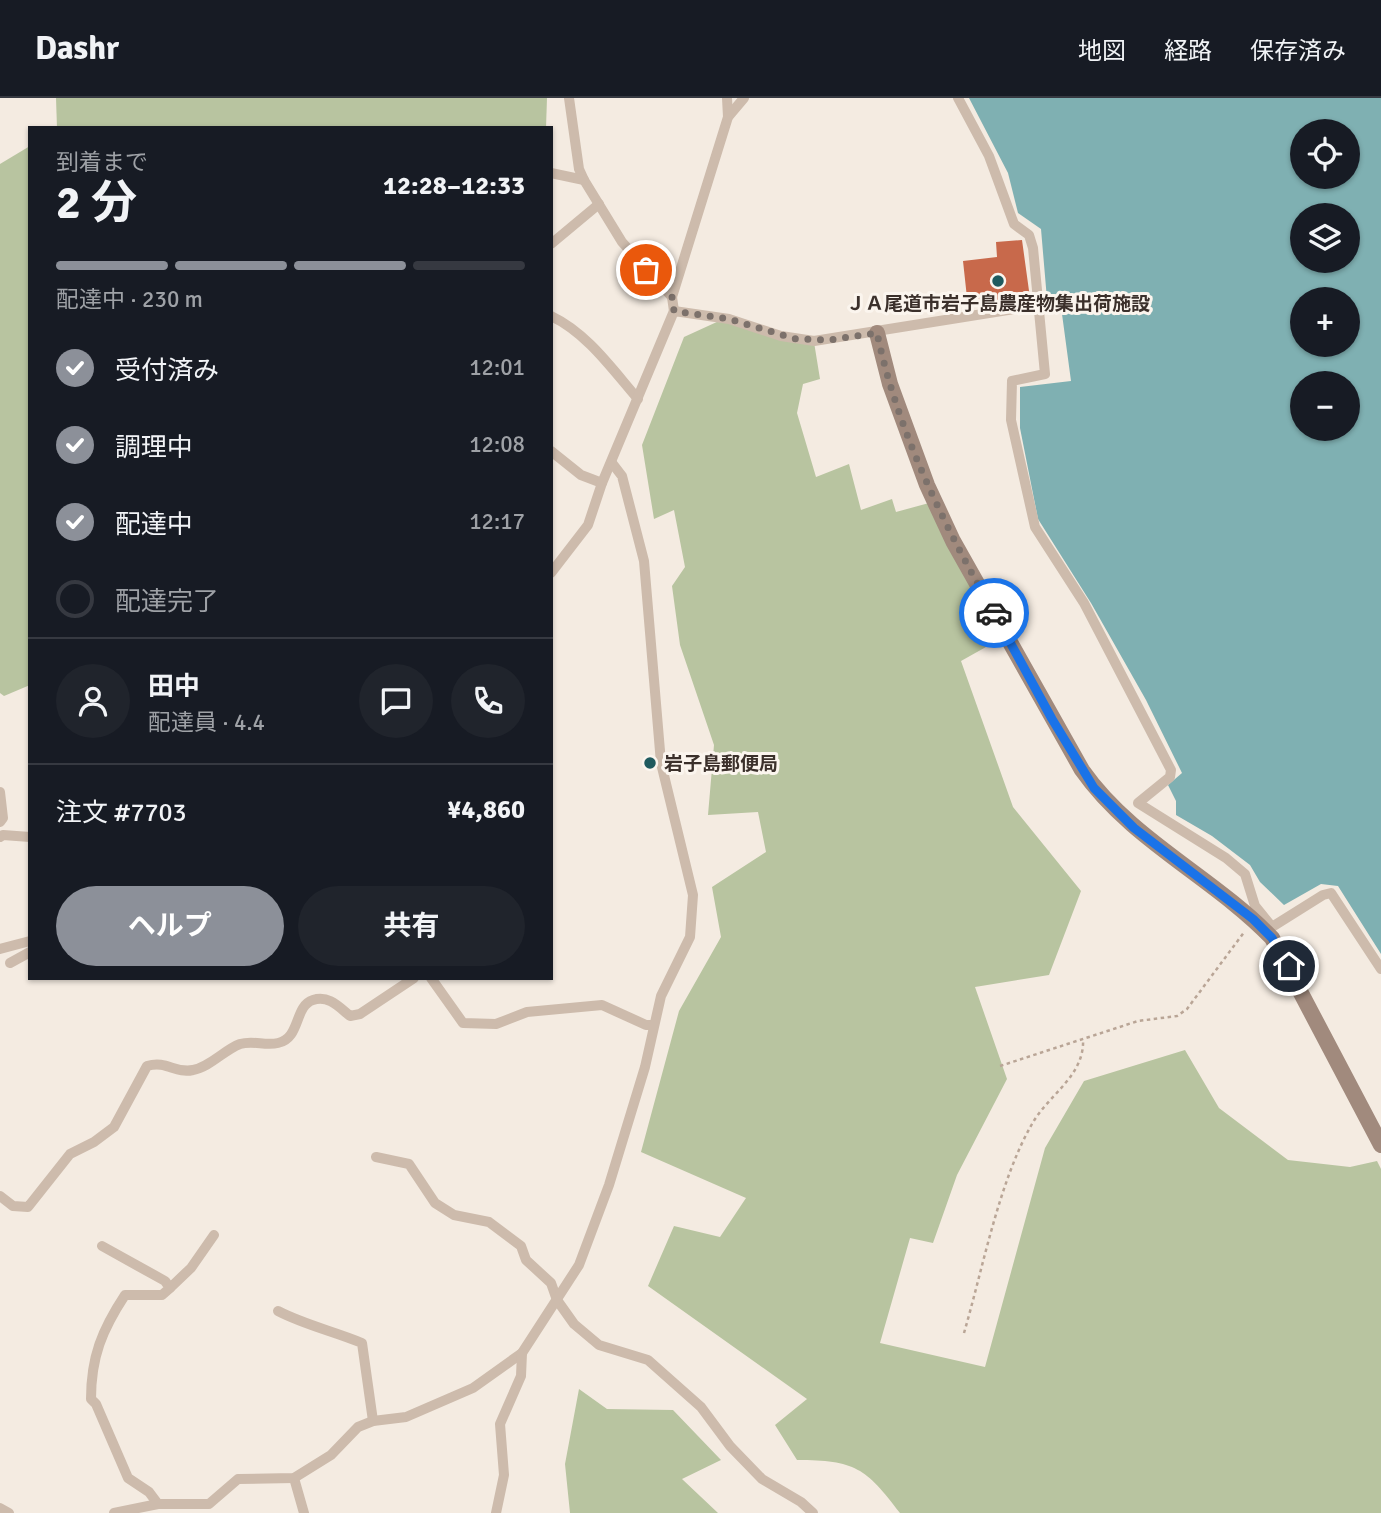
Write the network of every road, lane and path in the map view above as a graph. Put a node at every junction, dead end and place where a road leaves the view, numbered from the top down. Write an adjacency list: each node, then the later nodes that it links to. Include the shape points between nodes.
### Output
1 (569, 98): 7 (street)
2 (727, 98): 5 (street)
3 (744, 98): 5 (street)
4 (958, 98): 11 (street, via 989,156 1014,224 1029,235)
5 (728, 117): 10 (street)
6 (553, 173): 7 (street)
7 (584, 180): 8 (street)
8 (599, 204): 9 (street); 10 (street, via 622,242)
9 (553, 242)
10 (672, 297): 12 (street)
11 (1039, 305): 14 (street); 29 (street, via 1045,374 1012,381 1013,432 1035,527 1084,603 1171,769 1170,777 1138,803 1245,874 1255,906 1272,927 1331,893)
12 (674, 311): 14 (street, via 729,319 796,339); 15 (street)
13 (553, 317): 15 (street, via 568,324 592,347)
14 (877, 333): 24 (street, via 890,384 953,541 1082,770 1134,828)
15 (638, 399): 17 (street)
16 (553, 453): 18 (street, via 581,475)
17 (612, 463): 18 (street); 32 (street, via 622,475 644,561 660,763 693,895 690,937 661,996)
18 (602, 483): 19 (street, via 589,525)
19 (553, 570)
20 (0, 792): 21 (street)
21 (0, 822)
22 (0, 837): 23 (street)
23 (28, 837)
24 (1253, 919): 33 (path, via 1187,1009 1177,1016 1138,1021); 35 (street, via 1272,938 1289,966)
25 (28, 942): 26 (street)
26 (0, 949)
27 (28, 953): 28 (street)
28 (10, 963)
29 (1381, 969)
30 (411, 980): 37 (street, via 350,1016 330,999 315,999 303,1005 296,1026 278,1043 239,1044 194,1070 177,1070 161,1062 147,1066 114,1127 70,1154 28,1207 13,1206)
31 (432, 980): 32 (street, via 463,1023 496,1024 527,1012 602,1005)
32 (654, 1025): 41 (street, via 609,1185 579,1265)
33 (1083, 1039): 34 (path); 43 (path, via 1084,1053 1071,1077 1032,1122 1008,1181)
34 (1000, 1066)
35 (1381, 1144)
36 (376, 1157): 41 (street, via 409,1164 435,1203 454,1215 489,1222 521,1246 526,1260 551,1283)
37 (0, 1196)
38 (214, 1235): 40 (street)
39 (102, 1246): 40 (street)
40 (170, 1288): 47 (street, via 162,1295 125,1295 104,1328 91,1374 91,1399 128,1478)
41 (558, 1300): 44 (street); 53 (street, via 575,1324 599,1345 648,1360 701,1408 762,1479)
42 (278, 1311): 45 (street, via 304,1325 327,1328 362,1343)
43 (964, 1333)
44 (522, 1353): 45 (street, via 473,1388 406,1417); 52 (street, via 521,1376 500,1424 503,1475)
45 (373, 1421): 46 (street, via 358,1427 331,1455)
46 (294, 1478): 47 (street, via 238,1479 209,1504); 51 (street)
47 (158, 1504): 50 (street)
48 (0, 1508): 49 (street)
49 (9, 1513)
50 (114, 1513)
51 (304, 1513)
52 (496, 1513)
53 (813, 1513)

